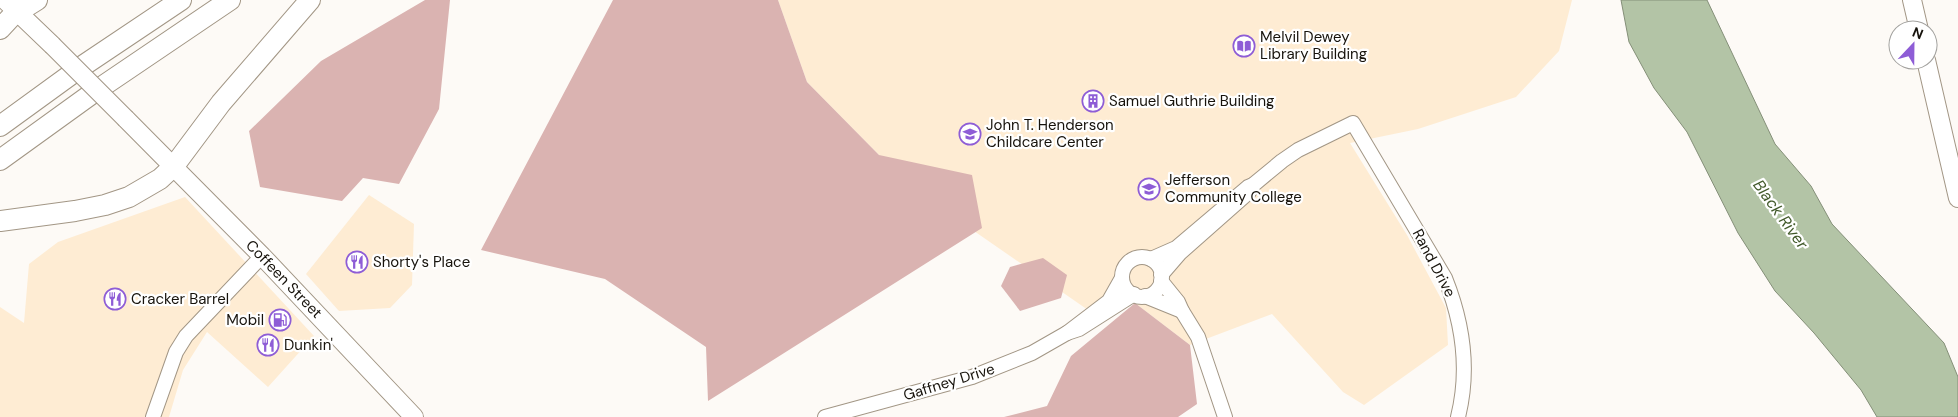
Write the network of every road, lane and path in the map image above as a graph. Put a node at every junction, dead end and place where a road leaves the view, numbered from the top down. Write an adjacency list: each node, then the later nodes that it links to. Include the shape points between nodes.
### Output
1 (37, 0): 6 (highway)
2 (181, 0): 10 (highway, via 76,70)
3 (230, 0): 11 (highway)
4 (310, 0): 12 (highway, via 221,104)
5 (1912, 0): 7 (main road)
6 (11, 6): 8 (highway); 12 (main road, Coffeen Street, bridge)
7 (1917, 20)
8 (0, 29)
9 (1928, 70): 14 (main road)
10 (0, 126)
11 (0, 160)
12 (174, 166): 15 (highway, via 160,179 129,197 105,205); 16 (main road, Coffeen Street)
13 (1253, 185): 17 (street, via 1176,248); 19 (street, via 1172,260); 27 (street, Rand Drive, via 1298,150 1353,123 1441,272 1455,303 1463,340 1464,374)
14 (1956, 190)
15 (0, 221)
16 (262, 256): 23 (street, via 186,336 176,352); 24 (main road, Coffeen Street)
17 (1151, 259): 18 (street, via 1131,260 1124,268); 19 (street, via 1157,264)
18 (1122, 278): 20 (street, via 1126,287); 22 (street, Gaffney Drive, via 1109,301)
19 (1161, 278): 20 (street, via 1155,291); 21 (street)
20 (1140, 295): 21 (street); 22 (street, Gaffney Drive, via 1116,304 1079,329)
21 (1182, 311): 26 (street, via 1198,337)
22 (1067, 333): 25 (street, Gaffney Drive, via 1032,353 972,377)
23 (153, 417)
24 (414, 417)
25 (826, 417)
26 (1225, 417)
27 (1458, 417)

